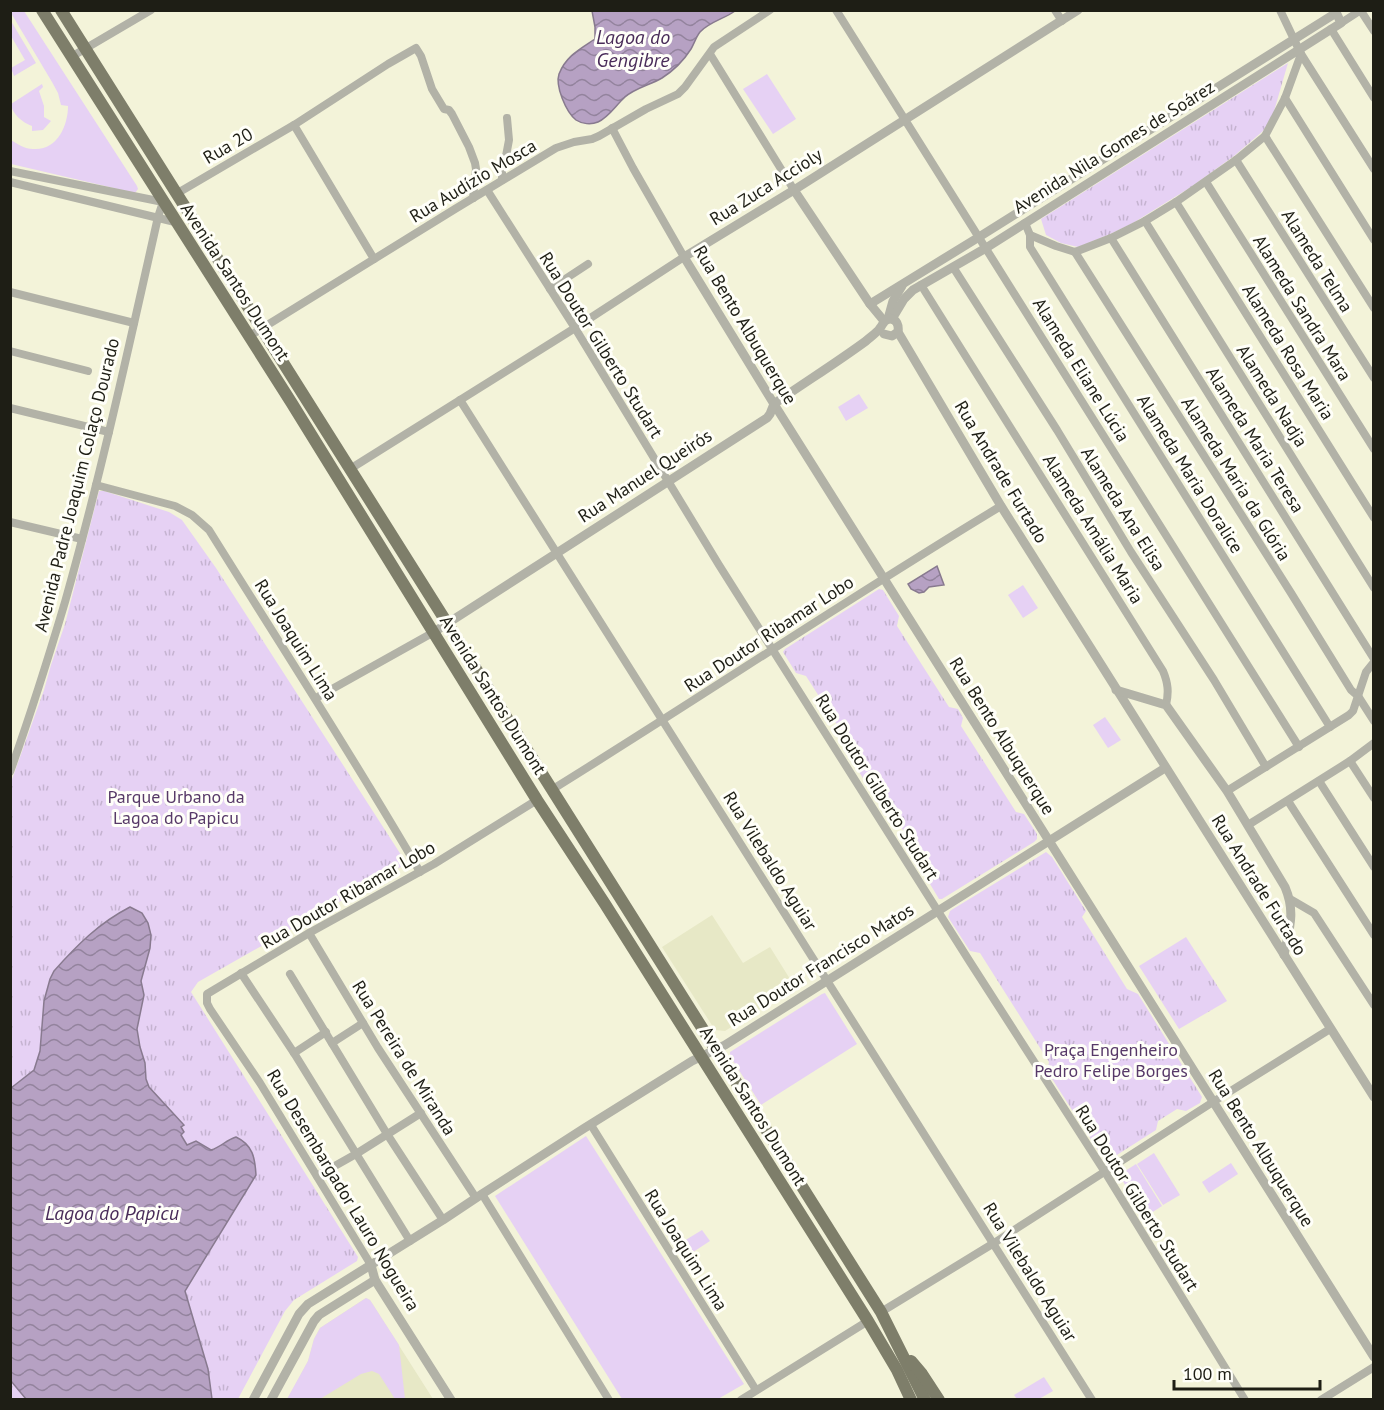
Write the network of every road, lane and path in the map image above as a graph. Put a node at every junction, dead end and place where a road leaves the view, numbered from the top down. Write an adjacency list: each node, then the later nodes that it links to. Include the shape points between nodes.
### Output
1 (42, 10): 18 (main road, Avenida Santos Dumont)
2 (61, 10): 16 (main road, Avenida Santos Dumont)
3 (151, 10): 16 (street)
4 (770, 10): 17 (street, via 718,43)
5 (836, 10): 24 (street, Alameda Eliane Lúcia)
6 (1055, 10): 11 (street)
7 (1078, 10): 11 (street, Rua Zuca Accioly)
8 (1280, 10): 15 (street)
9 (1337, 11): 12 (street); 15 (street, Avenida Nila Gomes de Soárez)
10 (1361, 11): 12 (street, Avenida Nila Gomes de Soárez); 14 (street)
11 (1062, 21): 24 (street, Rua Zuca Accioly)
12 (1341, 23): 13 (street, Avenida Nila Gomes de Soárez)
13 (1331, 29): 15 (street, Avenida Nila Gomes de Soárez); 20 (street)
14 (1374, 31)
15 (1298, 47): 19 (street); 31 (street); 49 (street, Avenida Nila Gomes de Soárez); 51 (street, Avenida Nila Gomes de Soárez)
16 (85, 49): 18 (street); 21 (main road, Avenida Santos Dumont)
17 (710, 54): 27 (street, Rua Audízio Mosca, via 678,94); 40 (street)
18 (71, 57): 22 (main road, Avenida Santos Dumont)
19 (1285, 98): 29 (street); 53 (street)
20 (1374, 98)
21 (123, 110): 22 (main road); 26 (main road, Avenida Santos Dumont)
22 (110, 118): 28 (main road, Avenida Santos Dumont)
23 (507, 118): 34 (street, via 509,140)
24 (904, 120): 40 (street, Rua Zuca Accioly); 51 (street, Alameda Eliane Lúcia)
25 (294, 125): 41 (street, Rua 20); 43 (street, Rua 20, via 416,48 432,90 452,114 470,149 476,169); 57 (street)
26 (134, 127): 28 (main road); 41 (main road, Avenida Santos Dumont)
27 (612, 128): 34 (street, Rua Audízio Mosca, via 592,139 556,148); 56 (street, Rua Bento Albuquerque)
28 (120, 135): 44 (main road, Avenida Santos Dumont)
29 (1265, 136): 30 (street); 65 (street)
30 (1236, 160): 36 (street); 73 (street, Alameda Telma)
31 (1374, 169)
32 (10, 171): 33 (street)
33 (31, 175): 37 (street); 38 (street)
34 (502, 180): 39 (street, Rua Audízio Mosca)
35 (10, 182): 37 (street)
36 (1206, 182): 45 (street); 78 (street, Alameda Sandra Mara)
37 (29, 186): 42 (street)
38 (79, 186): 42 (street); 44 (street)
39 (487, 190): 43 (street, Rua Audízio Mosca); 62 (street, Rua Doutor Gilberto Studart)
40 (795, 190): 56 (street, Rua Zuca Accioly); 64 (street)
41 (176, 194): 69 (main road, Avenida Santos Dumont)
42 (76, 198): 46 (street)
43 (473, 198): 57 (street, Rua Audízio Mosca)
44 (163, 202): 46 (street, Avenida Padre Joaquim Colaço Dourado); 48 (main road, Avenida Santos Dumont)
45 (1176, 202): 47 (street); 83 (street, Alameda Rosa Maria)
46 (158, 217): 48 (street); 66 (street, Avenida Padre Joaquim Colaço Dourado)
47 (1145, 221): 52 (street); 88 (street, Alameda Nadja)
48 (175, 222): 70 (main road, Avenida Santos Dumont)
49 (1025, 223): 50 (street, Alameda Maria Doralice); 54 (street, Avenida Nila Gomes de Soárez)
50 (1030, 235): 55 (street); 99 (street, Alameda Maria Doralice, via 1030,247)
51 (979, 237): 54 (street, Alameda Eliane Lúcia); 60 (street, Avenida Nila Gomes de Soárez)
52 (1111, 238): 55 (street); 92 (street, Alameda Maria Teresa)
53 (1374, 240)
54 (986, 248): 59 (street, Avenida Nila Gomes de Soárez); 101 (street, Alameda Eliane Lúcia)
55 (1075, 252): 94 (street, Alameda Maria da Glória, via 1350,690)
56 (684, 257): 68 (street, Rua Zuca Accioly); 75 (street, Rua Bento Albuquerque)
57 (374, 259): 69 (street, Rua Audízio Mosca)
58 (588, 264): 62 (street)
59 (954, 267): 61 (street, Avenida Nila Gomes de Soárez); 103 (street, Alameda Ana Elisa)
60 (903, 284): 64 (street, Avenida Nila Gomes de Soárez); 67 (street)
61 (921, 285): 67 (street, Avenida Nila Gomes de Soárez, via 904,299); 96 (street, Alameda Amália Maria, via 1163,671 1169,694)
62 (550, 289): 68 (street, Rua Doutor Gilberto Studart)
63 (10, 292): 66 (street)
64 (870, 304): 67 (street)
65 (1374, 308)
66 (134, 323): 77 (street, Avenida Padre Joaquim Colaço Dourado)
67 (886, 324): 75 (street, Rua Manuel Queirós); 82 (street, Rua Andrade Furtado, via 898,326)
68 (575, 328): 74 (street, Rua Zuca Accioly); 80 (street, Rua Doutor Gilberto Studart)
69 (261, 329): 70 (street, Rua Audízio Mosca); 79 (main road, Avenida Santos Dumont)
70 (248, 337): 90 (main road, Avenida Santos Dumont)
71 (10, 351): 72 (street)
72 (88, 371)
73 (1374, 378)
74 (460, 400): 79 (street, Rua Zuca Accioly); 86 (street, Rua Vilebaldo Aguiar)
75 (774, 404): 80 (street, Rua Manuel Queirós, via 767,418); 87 (street, Rua Bento Albuquerque)
76 (10, 408): 77 (street)
77 (109, 432): 81 (street, Avenida Padre Joaquim Colaço Dourado)
78 (1374, 449)
79 (350, 469): 89 (main road, Avenida Santos Dumont)
80 (667, 482): 86 (street, Rua Manuel Queirós); 91 (street, Rua Doutor Gilberto Studart)
81 (96, 485): 85 (street, Avenida Padre Joaquim Colaço Dourado); 95 (street, Rua Joaquim Lima, via 175,506 202,522)
82 (1001, 506): 87 (street, Rua Doutor Ribamar Lobo); 93 (street, Rua Andrade Furtado)
83 (1374, 518)
84 (10, 522): 85 (street)
85 (81, 539): 105 (street, Avenida Padre Joaquim Colaço Dourado)
86 (557, 552): 89 (street, Rua Manuel Queirós); 97 (street, Rua Vilebaldo Aguiar)
87 (884, 578): 91 (street, Rua Doutor Ribamar Lobo); 113 (street, Rua Bento Albuquerque)
88 (1374, 588)
89 (447, 623): 90 (street, Rua Manuel Queirós); 107 (main road, Avenida Santos Dumont)
90 (434, 632): 95 (street); 110 (main road, Avenida Santos Dumont)
91 (772, 648): 97 (street, Rua Doutor Ribamar Lobo); 119 (street, Rua Doutor Gilberto Studart)
92 (1374, 661): 94 (street)
93 (1116, 690): 96 (street); 104 (street, Rua Andrade Furtado)
94 (1358, 696): 98 (street, Alameda Maria da Glória); 99 (street, via 1353,711)
95 (316, 698): 115 (street, Rua Joaquim Lima)
96 (1166, 705): 108 (street)
97 (664, 720): 107 (street, Rua Doutor Ribamar Lobo); 127 (street, Rua Vilebaldo Aguiar)
98 (1374, 721)
99 (1330, 727): 101 (street)
100 (1374, 742): 102 (street)
101 (1299, 747): 103 (street)
102 (1350, 761): 106 (street); 109 (street)
103 (1266, 767): 108 (street)
104 (1165, 768): 113 (street, Rua Doutor Francisco Matos); 124 (street, Rua Andrade Furtado)
105 (10, 772)
106 (1319, 781): 111 (street); 114 (street)
107 (553, 789): 116 (main road, Avenida Santos Dumont)
108 (1227, 791): 112 (street)
109 (1374, 798)
110 (537, 800): 115 (street, Rua Doutor Ribamar Lobo); 118 (main road, Avenida Santos Dumont)
111 (1288, 801): 112 (street); 123 (street)
112 (1248, 825): 117 (street)
113 (1048, 842): 119 (street, Rua Doutor Francisco Matos); 138 (street, Rua Bento Albuquerque)
114 (1374, 867)
115 (420, 872): 122 (street, Rua Doutor Ribamar Lobo)
116 (620, 896): 118 (main road); 120 (main road, Avenida Santos Dumont)
117 (1290, 899): 124 (street, via 1292,916); 129 (street, via 1314,913)
118 (605, 904): 121 (main road, Avenida Santos Dumont)
119 (938, 911): 127 (street, Rua Doutor Francisco Matos); 143 (street, Rua Doutor Gilberto Studart)
120 (633, 917): 121 (main road); 134 (main road, Avenida Santos Dumont)
121 (618, 926): 136 (main road, Avenida Santos Dumont)
122 (309, 933): 125 (street, Rua Doutor Ribamar Lobo); 130 (street, Rua Pereira de Miranda)
123 (1374, 935)
124 (1284, 955): 131 (street, Rua Andrade Furtado)
125 (241, 973): 128 (street, Rua Doutor Ribamar Lobo); 135 (street)
126 (290, 974): 132 (street)
127 (828, 980): 134 (street, Rua Doutor Francisco Matos); 150 (street, Rua Vilebaldo Aguiar)
128 (206, 998): 145 (street, Rua Desembargador Lauro Nogueira)
129 (1374, 1005)
130 (363, 1023): 133 (street); 139 (street, Rua Pereira de Miranda)
131 (1330, 1029): 137 (street, Rua Andrade Furtado); 138 (street)
132 (326, 1032): 133 (street); 135 (street)
133 (332, 1043): 141 (street)
134 (716, 1049): 136 (street, Rua Doutor Francisco Matos); 144 (main road, Avenida Santos Dumont)
135 (294, 1053): 142 (street)
136 (701, 1057): 140 (street, Rua Doutor Francisco Matos); 146 (main road, Avenida Santos Dumont)
137 (1374, 1098)
138 (1213, 1101): 143 (street); 156 (street, Rua Bento Albuquerque)
139 (421, 1113): 141 (street); 147 (street, Rua Pereira de Miranda)
140 (591, 1125): 147 (street, Rua Doutor Francisco Matos); 158 (street, Rua Joaquim Lima)
141 (387, 1134): 142 (street); 148 (street)
142 (356, 1154): 145 (street); 149 (street)
143 (1104, 1172): 150 (street); 168 (street, Rua Doutor Gilberto Studart)
144 (794, 1175): 146 (main road); 153 (main road, Avenida Santos Dumont)
145 (317, 1176): 151 (street, Rua Desembargador Lauro Nogueira)
146 (781, 1184): 154 (main road, Avenida Santos Dumont)
147 (479, 1196): 148 (street, Rua Doutor Francisco Matos); 162 (street, Rua Pereira de Miranda)
148 (443, 1220): 149 (street, Rua Doutor Francisco Matos)
149 (410, 1241): 151 (street, Rua Doutor Francisco Matos)
150 (994, 1244): 153 (street); 167 (street, Rua Vilebaldo Aguiar)
151 (371, 1265): 152 (street, Rua Desembargador Lauro Nogueira); 159 (street, Rua Doutor Francisco Matos, via 303,1309)
152 (375, 1280): 160 (street, via 319,1315); 161 (street, Rua Desembargador Lauro Nogueira)
153 (881, 1312): 155 (main road, Avenida Santos Dumont)
154 (868, 1321): 158 (street); 164 (main road, Avenida Santos Dumont)
155 (903, 1354): 165 (main road, Avenida Santos Dumont); 166 (main road)
156 (1374, 1357)
157 (1374, 1367): 169 (street)
158 (756, 1390): 163 (street)
159 (253, 1400)
160 (271, 1400)
161 (451, 1400)
162 (609, 1400)
163 (741, 1400)
164 (911, 1400)
165 (925, 1400)
166 (939, 1400)
167 (1092, 1400)
168 (1245, 1400)
169 (1321, 1400)

